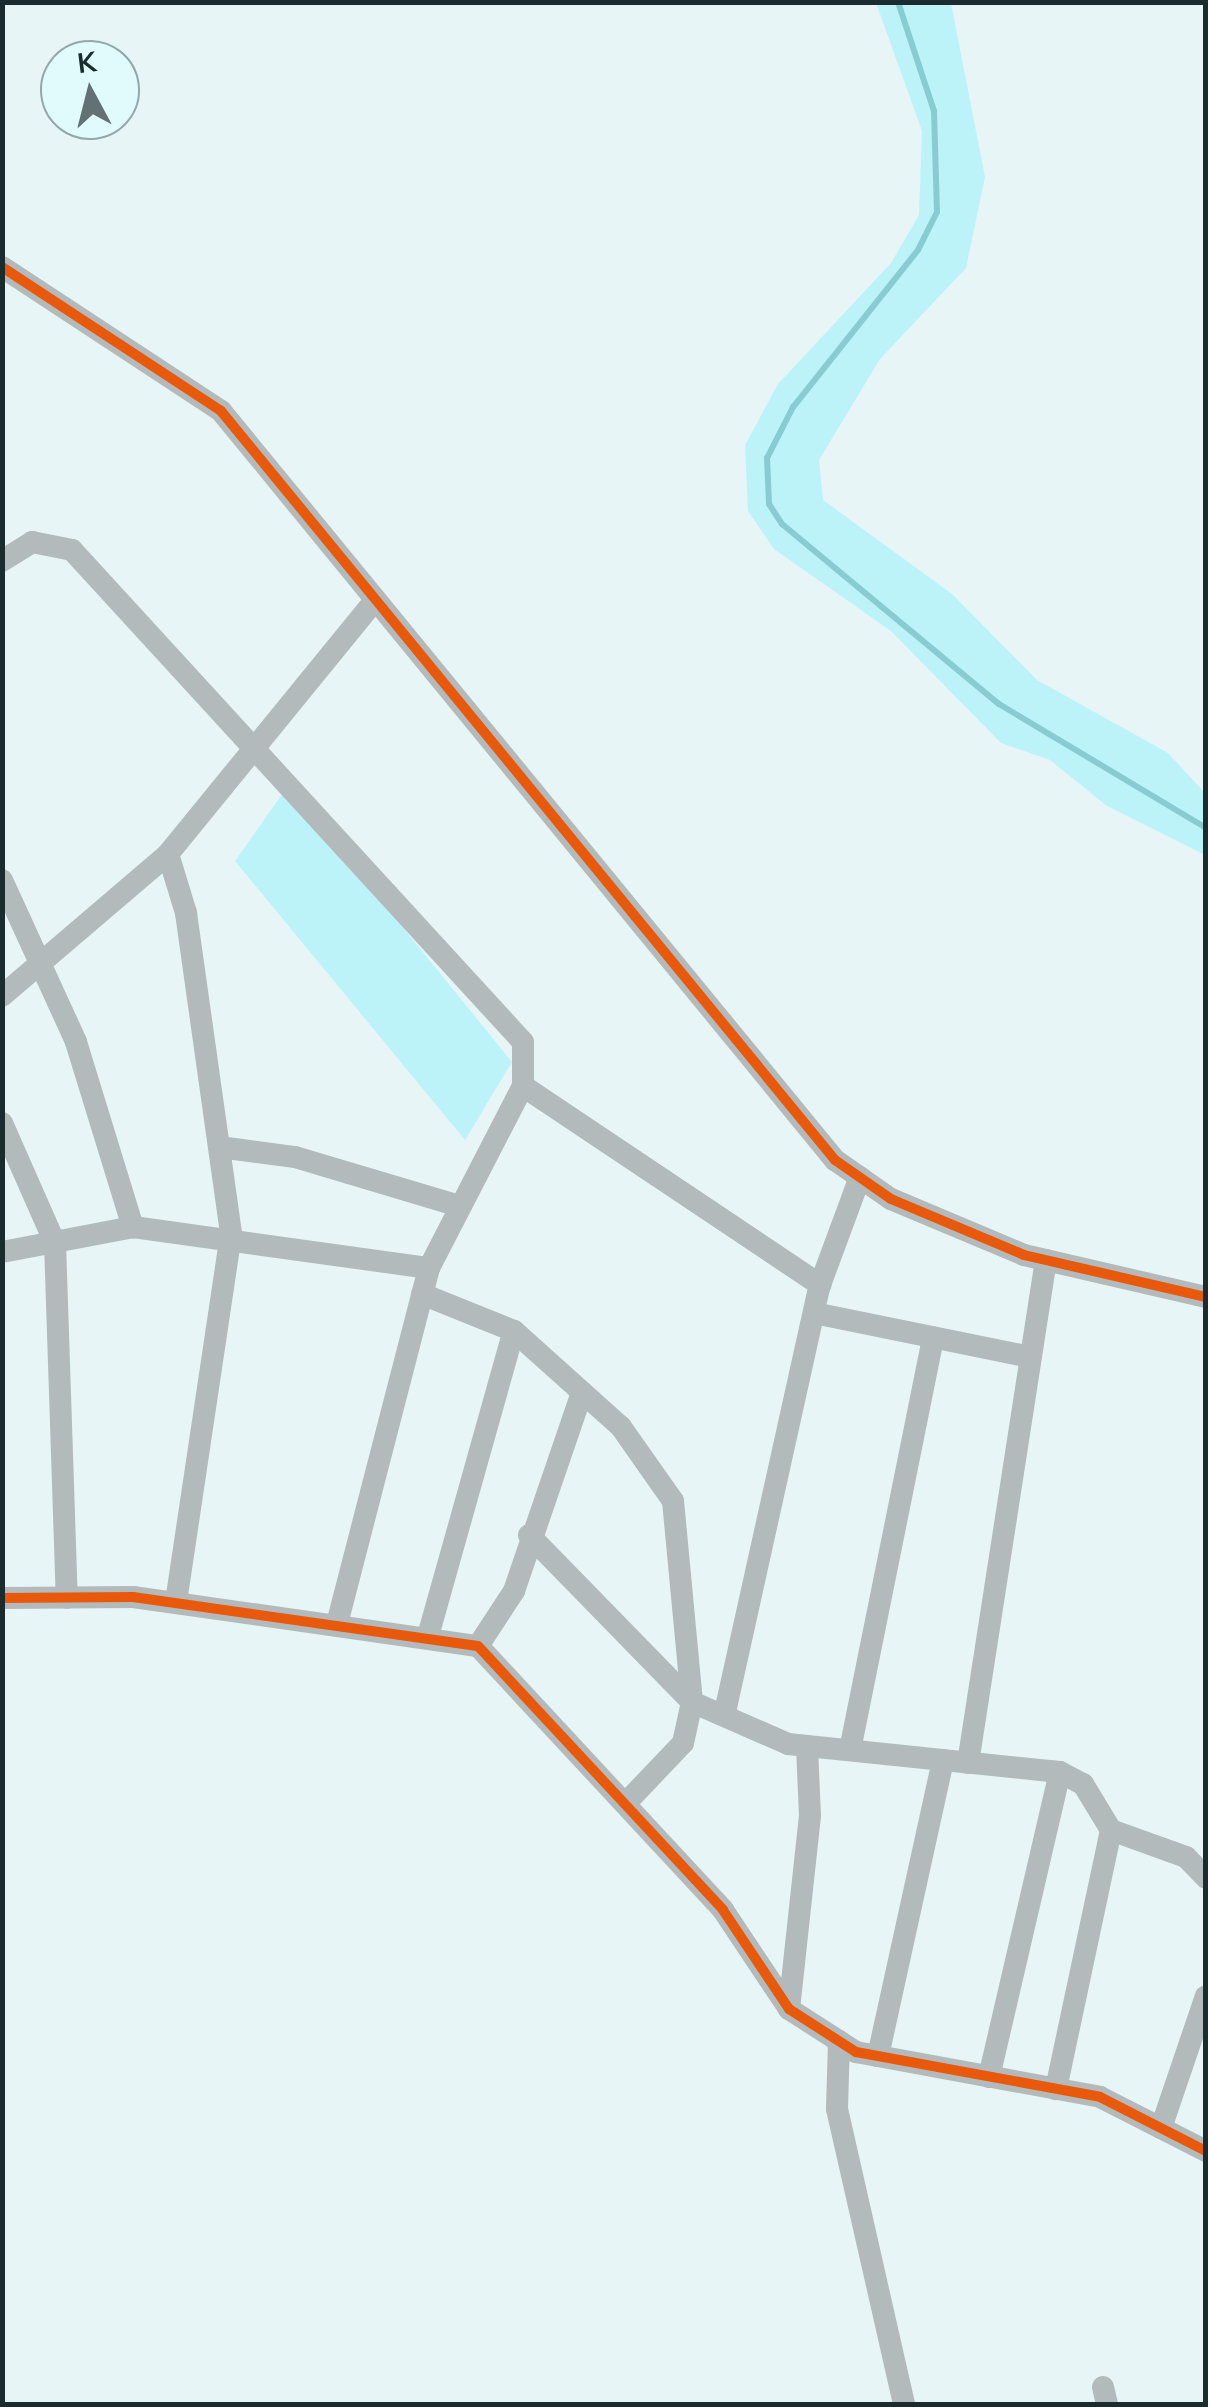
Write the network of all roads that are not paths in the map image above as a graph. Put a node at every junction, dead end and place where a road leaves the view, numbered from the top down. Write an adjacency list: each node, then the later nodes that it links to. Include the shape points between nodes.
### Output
1 (2, 267): 3 (street, via 222,411)
2 (2, 561): 4 (street, via 32,542 72,550)
3 (374, 601): 4 (street); 12 (street, via 834,1160)
4 (252, 742): 5 (street); 9 (street, via 523,1042)
5 (168, 854): 7 (street); 11 (street, via 186,913)
6 (2, 880): 7 (street)
7 (39, 964): 8 (street); 14 (street, via 122,1167)
8 (2, 996)
9 (523, 1086): 13 (street); 20 (street)
10 (2, 1122): 16 (street)
11 (219, 1147): 13 (street, via 295,1157); 15 (street)
12 (860, 1177): 18 (street); 20 (street)
13 (459, 1206): 19 (street)
14 (133, 1227): 15 (street); 16 (street)
15 (231, 1234): 19 (street); 31 (street)
16 (55, 1243): 17 (street); 30 (street)
17 (2, 1252)
18 (1046, 1260): 22 (street); 26 (street)
19 (429, 1268): 21 (street)
20 (820, 1285): 23 (street)
21 (422, 1294): 24 (street); 32 (street)
22 (1206, 1297)
23 (814, 1312): 25 (street); 36 (street)
24 (514, 1331): 27 (street); 33 (street)
25 (933, 1337): 26 (street); 38 (street)
26 (1026, 1356): 40 (street)
27 (582, 1392): 28 (street); 35 (street, via 621,1427 673,1501)
28 (529, 1535): 34 (street, via 514,1590); 35 (street)
29 (2, 1598): 30 (street)
30 (67, 1598): 31 (street)
31 (176, 1602): 32 (street)
32 (338, 1620): 33 (street)
33 (428, 1636): 34 (street)
34 (478, 1646): 42 (street)
35 (692, 1702): 36 (street); 42 (street, via 683,1744)
36 (725, 1712): 37 (street)
37 (807, 1746): 38 (street); 46 (street, via 810,1816)
38 (850, 1750): 39 (street)
39 (942, 1760): 40 (street); 48 (street)
40 (968, 1762): 41 (street)
41 (1060, 1772): 43 (street, via 1083,1784); 50 (street)
42 (625, 1804): 46 (street, via 722,1910)
43 (1111, 1830): 44 (street, via 1186,1857); 51 (street)
44 (1206, 1878)
45 (1206, 1996): 49 (street)
46 (788, 2009): 47 (street)
47 (839, 2041): 48 (street); 54 (street, via 838,2109)
48 (878, 2056): 50 (street)
49 (1198, 2060): 52 (street)
50 (989, 2077): 51 (street)
51 (1056, 2089): 52 (street, via 1100,2096)
52 (1161, 2128): 53 (street)
53 (1206, 2150)
54 (904, 2404)

